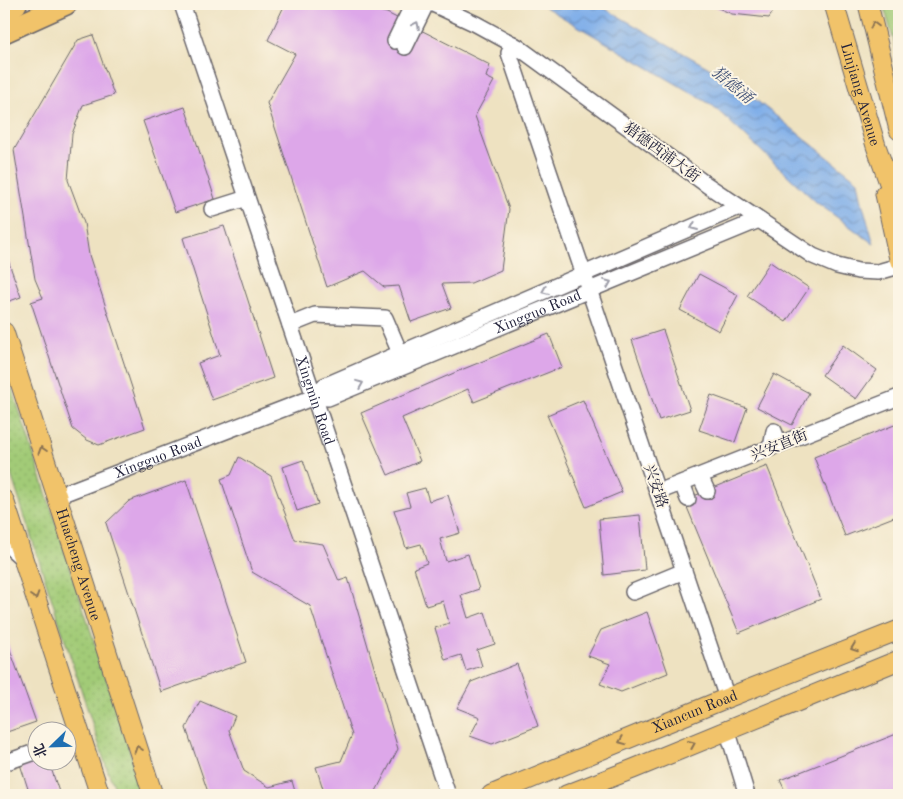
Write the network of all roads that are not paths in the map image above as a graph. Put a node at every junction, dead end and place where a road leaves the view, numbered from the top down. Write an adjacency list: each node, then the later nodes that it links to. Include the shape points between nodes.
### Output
1 (16, 4): 9 (highway)
2 (66, 4): 10 (highway)
3 (182, 4): 14 (street, Xingmin Road)
4 (413, 4): 5 (street, one-way to 5, via 400,44)
5 (426, 4)
6 (433, 4): 11 (street, 猎德西浦大街)
7 (834, 4): 13 (main road, Linjiang Avenue)
8 (868, 4): 12 (main road, Linjiang Avenue, one-way to 8)
9 (4, 10)
10 (4, 32)
11 (513, 44): 15 (street, 猎德西浦大街); 21 (street, 兴安路, via 509,53)
12 (899, 130)
13 (876, 146): 17 (main road, Linjiang Avenue); 19 (main road)
14 (247, 198): 16 (street); 23 (street, Xingmin Road)
15 (739, 208): 18 (street, 猎德西浦大街); 21 (street, Xingguo Road, one-way to 21)
16 (212, 209)
17 (899, 211)
18 (759, 220): 20 (street, 猎德西浦大街, via 813,256 837,266 878,272); 22 (street, Xingguo Road, one-way to 18)
19 (899, 259)
20 (899, 266)
21 (583, 275): 22 (street, 兴安路); 25 (street, Xingguo Road, one-way to 25)
22 (589, 290): 26 (street, Xingguo Road, one-way to 22, via 328,398); 31 (street, 兴安路)
23 (290, 325): 25 (street, via 315,315 385,318); 26 (street, Xingmin Road)
24 (4, 332): 32 (main road, Huacheng Avenue, one-way to 24)
25 (400, 353): 26 (street, Xingguo Road, via 324,386)
26 (314, 397): 32 (street, Xingguo Road); 49 (street, Xingmin Road)
27 (899, 397): 28 (street, 兴安直街, via 776,436)
28 (700, 476): 29 (street, 兴安直街); 30 (street)
29 (682, 483): 31 (street, 兴安直街); 33 (street)
30 (707, 491)
31 (658, 492): 37 (street, 兴安路)
32 (57, 496): 48 (main road, Huacheng Avenue, one-way to 32)
33 (688, 499)
34 (4, 500): 36 (main road)
35 (4, 542): 36 (street)
36 (23, 559): 42 (main road, one-way to 42)
37 (684, 571): 38 (street); 41 (street, 兴安路)
38 (633, 592)
39 (899, 630): 41 (main road, Xiancun Road, one-way to 41)
40 (899, 660): 43 (main road, Xiancun Road)
41 (726, 698): 50 (main road, Xiancun Road, one-way to 50)
42 (70, 722)
43 (727, 729): 51 (main road, Xiancun Road, one-way to 43); 52 (street)
44 (78, 746): 47 (main road)
45 (28, 755): 46 (street)
46 (4, 764)
47 (100, 795)
48 (153, 795)
49 (448, 795)
50 (491, 795)
51 (566, 795)
52 (747, 795)

